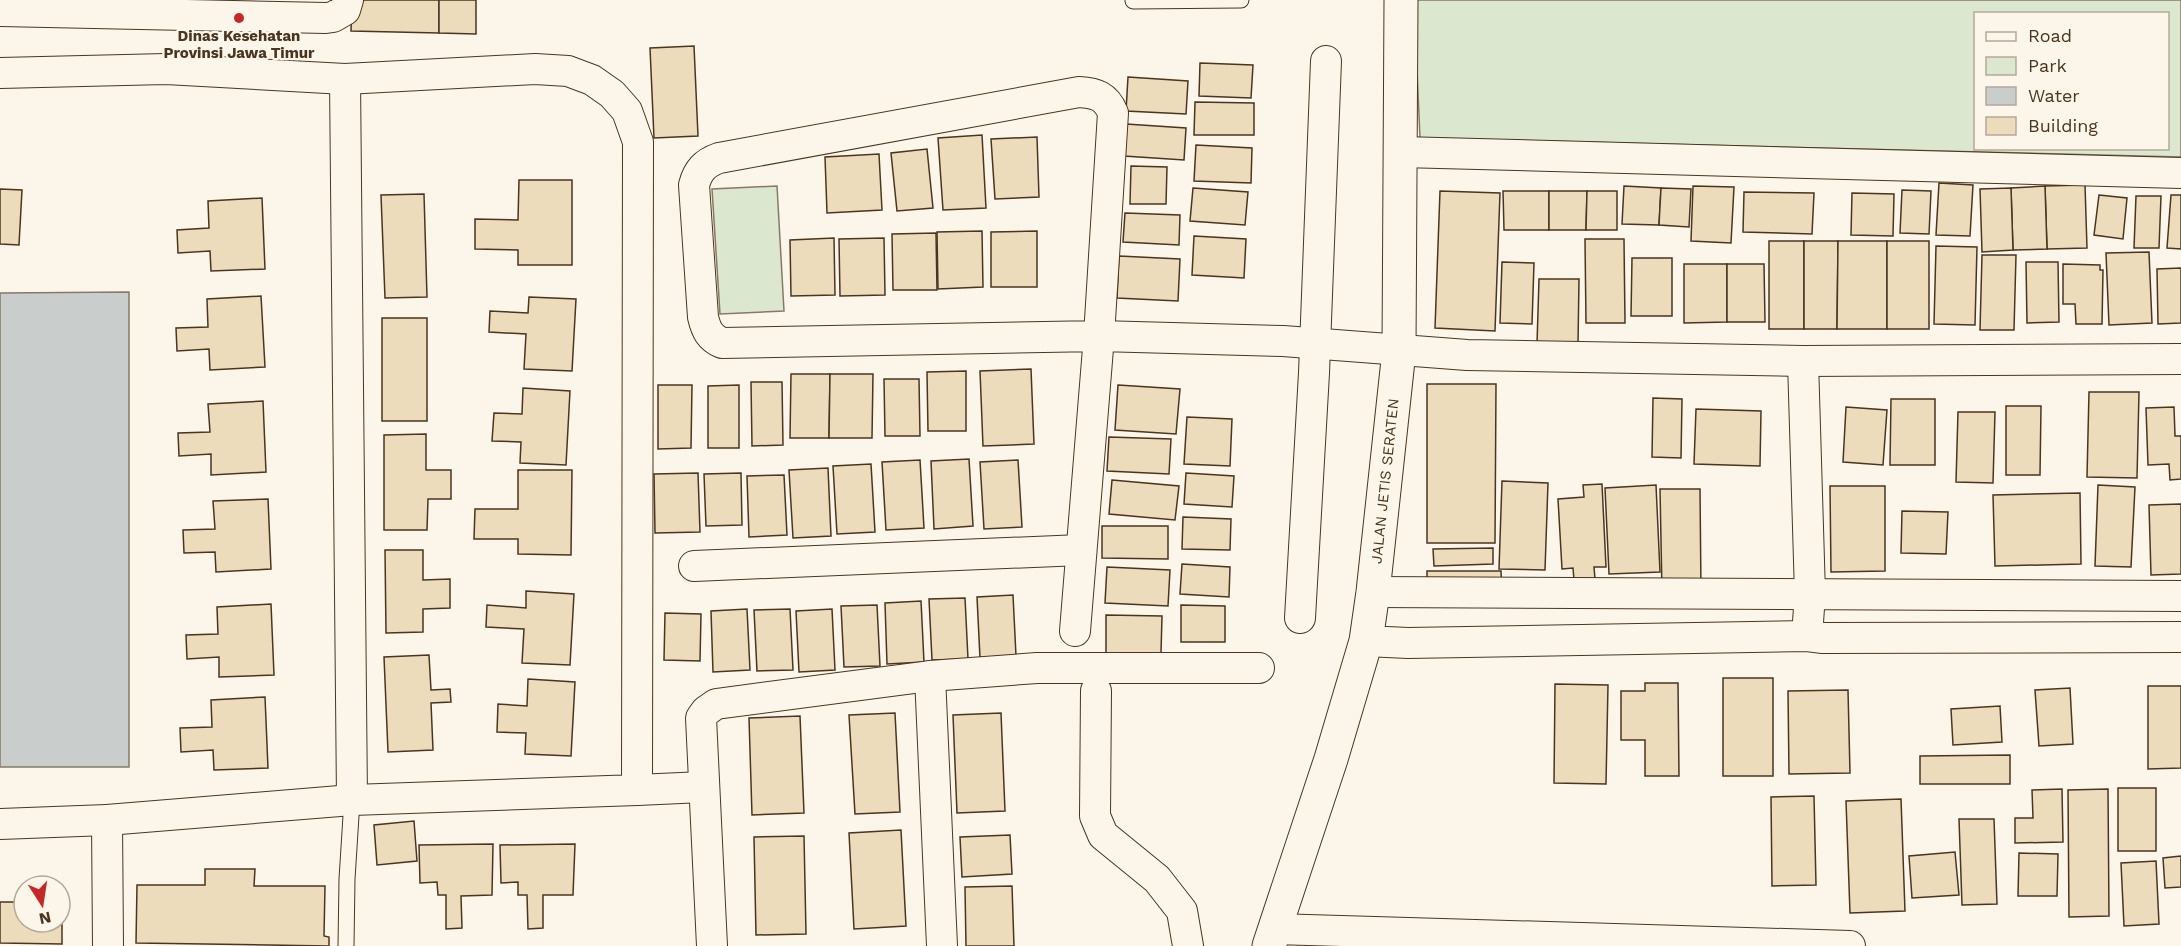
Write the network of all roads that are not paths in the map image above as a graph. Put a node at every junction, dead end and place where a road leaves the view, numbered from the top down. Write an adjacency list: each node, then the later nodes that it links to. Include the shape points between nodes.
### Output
1 (348, 0): 5 (street, via 345,10 326,18)
2 (1241, 0): 4 (lane)
3 (1401, 0): 9 (street, JALAN JETIS SERATEN)
4 (1132, 1)
5 (0, 11)
6 (1326, 61): 12 (street)
7 (0, 73): 8 (street, via 166,69)
8 (345, 79): 30 (street, via 535,69 568,71 592,80 627,111 638,142); 31 (street)
9 (1401, 152): 10 (street); 13 (street, JALAN JETIS SERATEN)
10 (2181, 173)
11 (1098, 336): 11 (street, via 1113,113 1110,104 1096,93 1079,92 719,158 698,172 694,185 703,317 707,332 722,343); 12 (street); 16 (street)
12 (1314, 344): 13 (street); 21 (street)
13 (1399, 351): 15 (street); 18 (street, JALAN JETIS SERATEN)
14 (2181, 359): 15 (street)
15 (1803, 361): 19 (street)
16 (1081, 550): 17 (street); 22 (street)
17 (694, 567)
18 (1373, 592): 19 (street); 25 (street, JALAN JETIS SERATEN)
19 (1810, 594): 20 (street); 23 (street)
20 (2181, 596)
21 (1300, 618)
22 (1075, 632)
23 (1807, 636): 24 (street); 25 (street)
24 (2181, 637)
25 (1366, 641): 34 (street, JALAN JETIS SERATEN)
26 (1259, 668): 28 (street)
27 (930, 676): 28 (street, via 1059,666); 29 (street, via 716,704 701,718); 38 (street)
28 (1097, 680): 39 (street, via 1095,816 1103,835 1157,879 1182,911)
29 (703, 787): 30 (street); 37 (street)
30 (637, 790): 31 (street)
31 (352, 800): 32 (street); 36 (lane)
32 (107, 820): 33 (street); 35 (street)
33 (0, 824)
34 (1271, 938): 40 (street)
35 (108, 946)
36 (346, 946)
37 (712, 946)
38 (942, 946)
39 (1188, 946)
40 (1850, 946)

